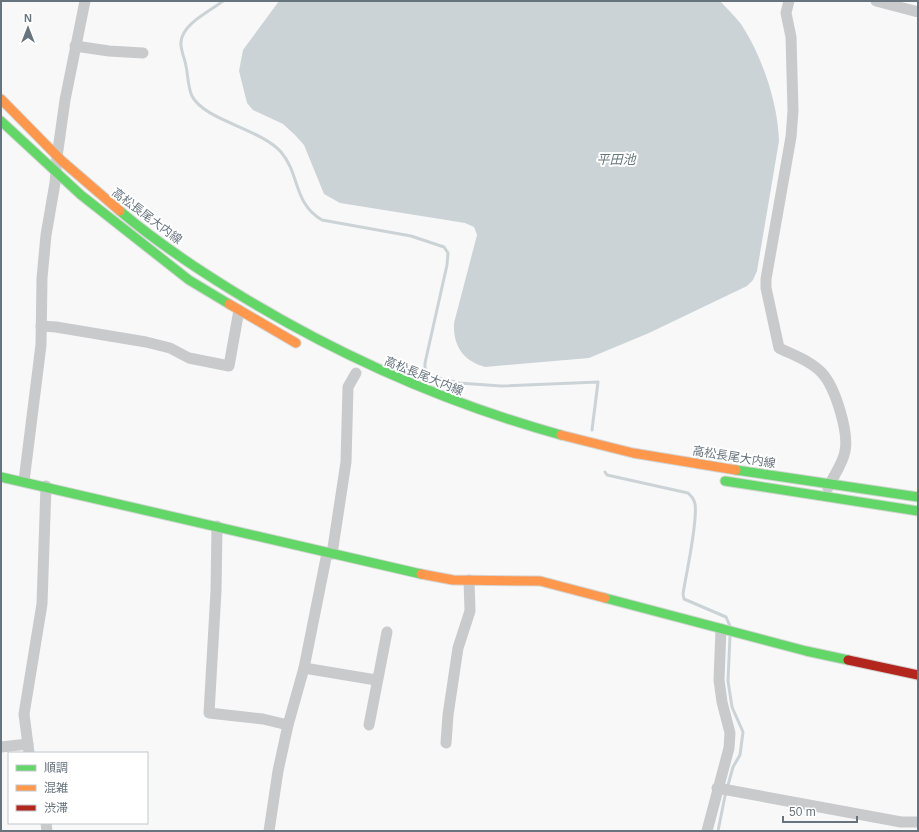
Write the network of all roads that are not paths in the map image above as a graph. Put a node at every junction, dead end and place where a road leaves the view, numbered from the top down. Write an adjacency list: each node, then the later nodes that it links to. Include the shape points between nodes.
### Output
1 (85, 1): 5 (street)
2 (789, 1): 19 (street, via 786,13 791,37 793,111 766,288 779,348 806,361 822,373 837,400 845,450)
3 (876, 1): 4 (street)
4 (918, 12)
5 (75, 46): 6 (street); 9 (street)
6 (143, 53)
7 (1, 99): 9 (main road, 高松長尾大内線)
8 (1, 121): 10 (main road, 高松長尾大内線)
9 (57, 157): 10 (street); 19 (main road, 高松長尾大内線, via 115,208 198,269 322,344 392,377 471,407 603,446)
10 (57, 174): 11 (main road, 高松長尾大内線, via 106,216 189,280); 12 (street, via 46,235)
11 (239, 310): 12 (street, via 229,366 189,358 170,348 146,342); 13 (main road, 高松長尾大内線)
12 (41, 326): 17 (street, via 36,394)
13 (303, 347)
14 (356, 373): 23 (street, via 348,387 346,462)
15 (1, 477): 17 (main road)
16 (716, 479): 21 (main road, 高松長尾大内線)
17 (24, 481): 18 (main road)
18 (46, 486): 22 (main road); 34 (street, via 42,604 24,714)
19 (827, 489): 20 (main road, 高松長尾大内線)
20 (918, 497)
21 (918, 511)
22 (216, 526): 23 (main road); 30 (street, via 216,591 209,713 263,719)
23 (330, 553): 24 (main road, via 410,572 452,580); 27 (street)
24 (469, 580): 25 (main road, via 540,581); 32 (street, via 470,611 458,648)
25 (721, 629): 28 (main road, via 806,651); 35 (street, via 719,680 730,733 729,748)
26 (387, 632): 29 (street)
27 (304, 668): 29 (street); 30 (street)
28 (918, 675)
29 (376, 680): 31 (street)
30 (288, 725): 37 (street)
31 (369, 725)
32 (446, 743)
33 (1, 747): 34 (street)
34 (28, 748)
35 (717, 788): 36 (street, via 901,822); 38 (street)
36 (918, 822)
37 (269, 831)
38 (707, 831)

